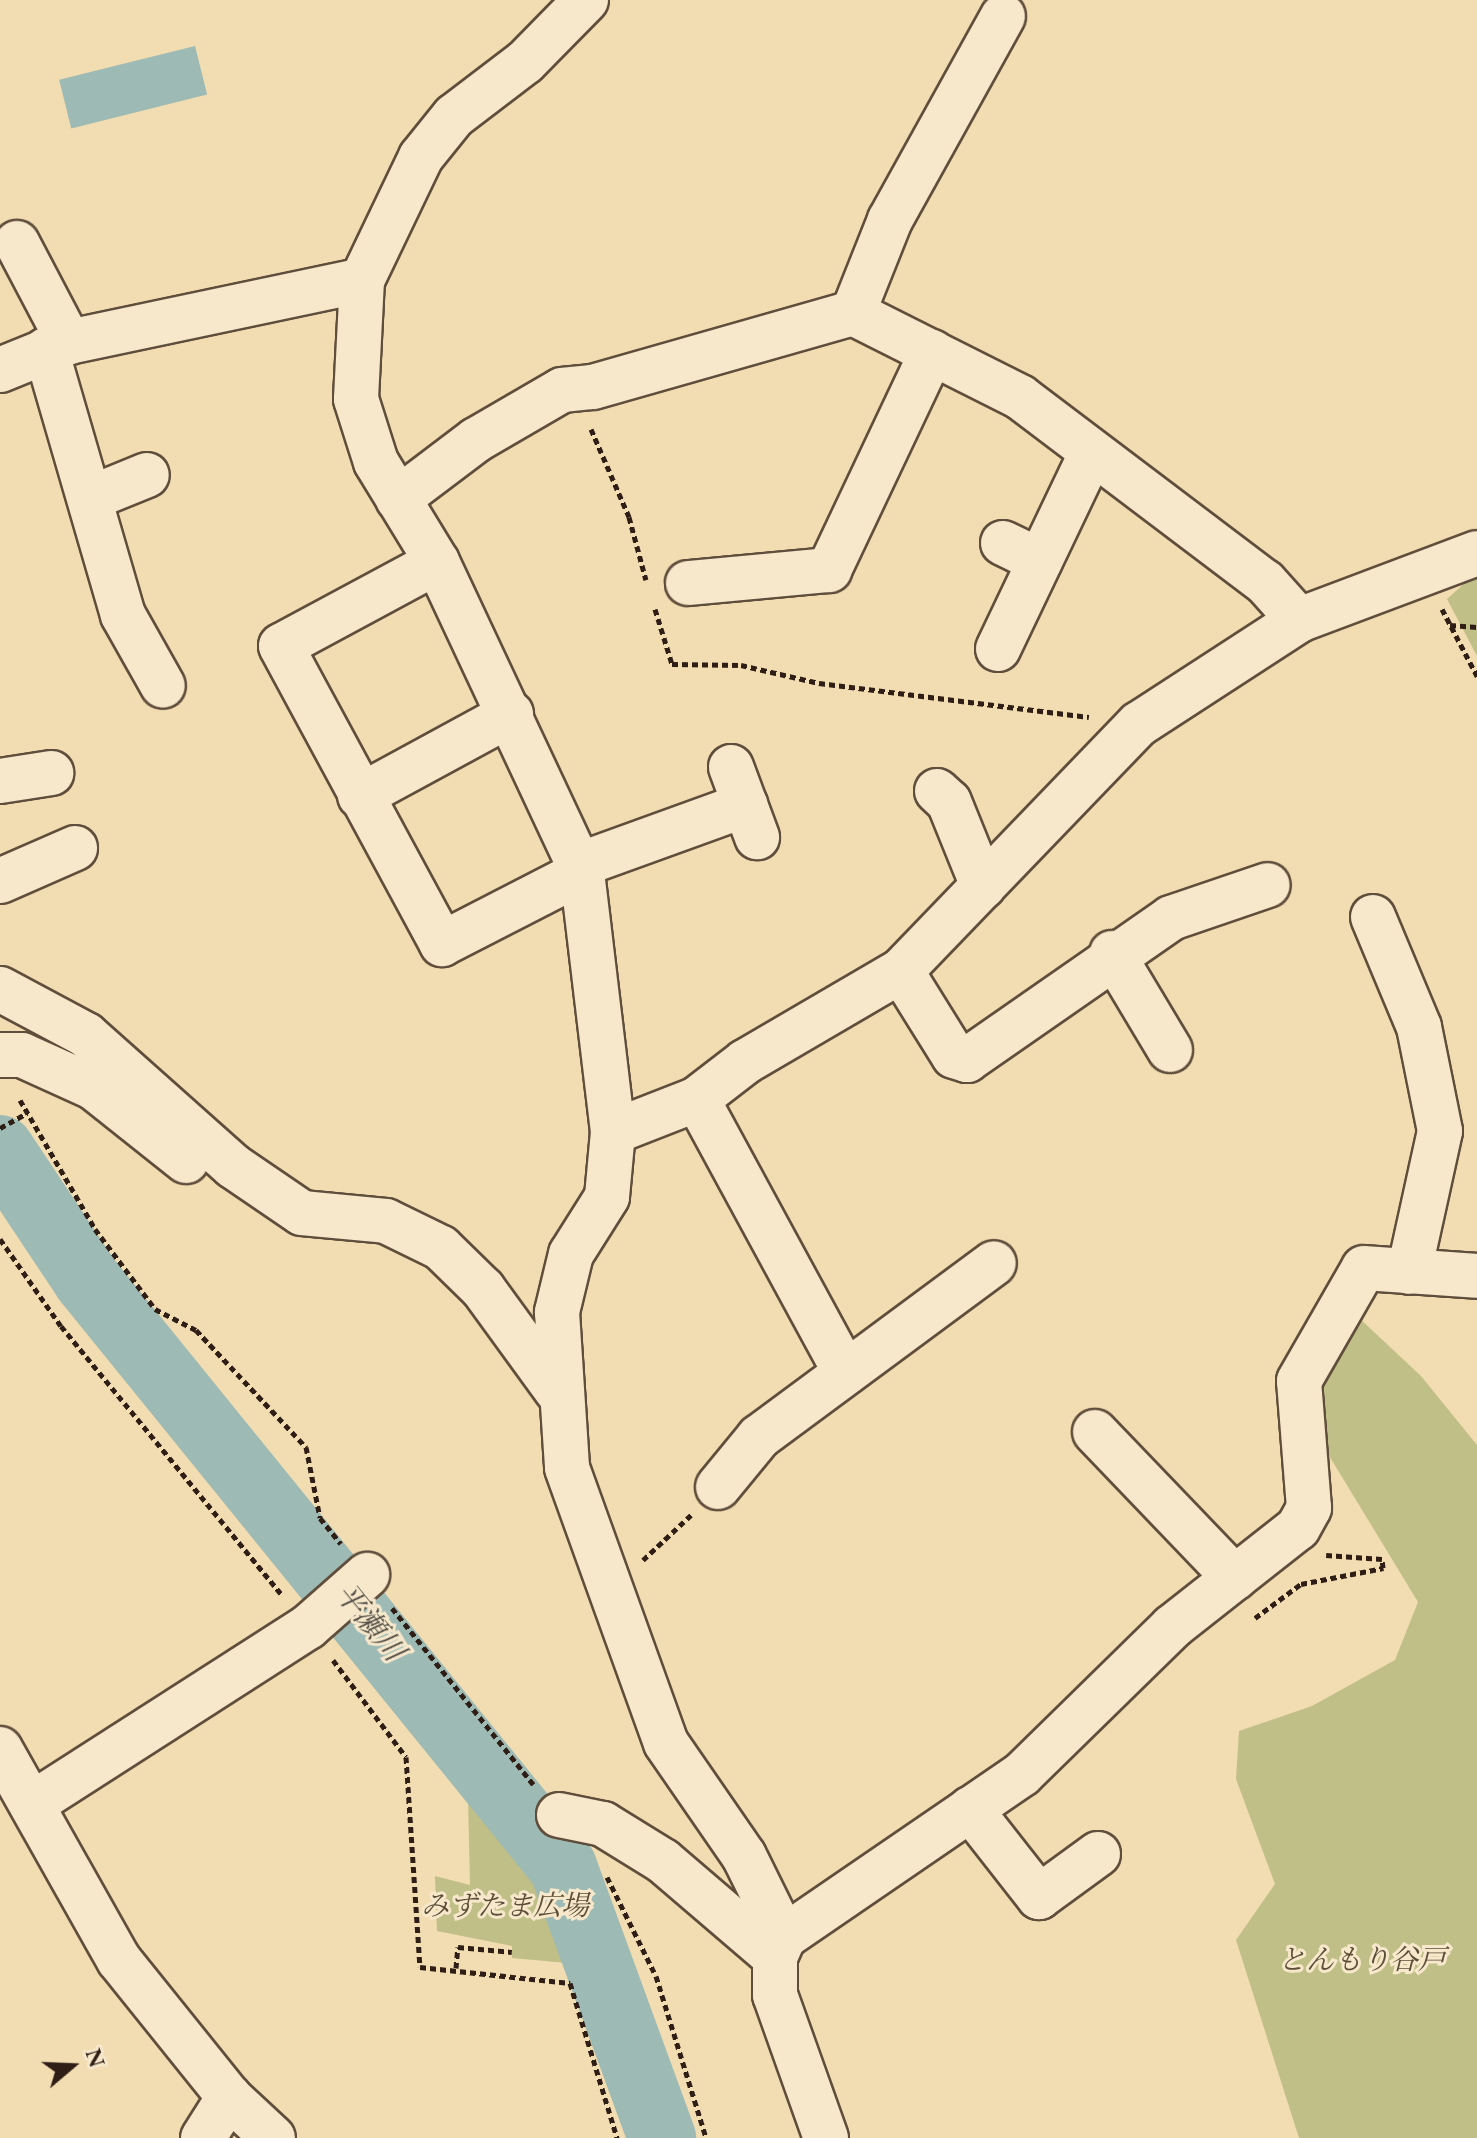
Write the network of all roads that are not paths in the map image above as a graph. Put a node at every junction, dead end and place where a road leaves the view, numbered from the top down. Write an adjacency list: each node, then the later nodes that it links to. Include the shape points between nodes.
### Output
1 (586, 0): 4 (street, via 525,62 454,116 421,157)
2 (1003, 16): 5 (street, via 890,220)
3 (17, 243): 6 (street)
4 (362, 280): 6 (street); 12 (street, via 356,399 376,462)
5 (853, 313): 7 (street); 12 (street, via 593,387 562,390 476,440)
6 (57, 346): 8 (street); 11 (street)
7 (932, 352): 9 (street, via 1020,397); 15 (street, via 829,570)
8 (0, 370)
9 (1091, 454): 16 (street, via 1265,582); 17 (street, via 1022,552)
10 (147, 475): 11 (street)
11 (93, 497): 18 (street, via 123,615)
12 (398, 499): 14 (street)
13 (1477, 553): 16 (street)
14 (437, 562): 19 (street); 23 (street, via 281,646)
15 (663, 591)
16 (1299, 620): 29 (street, via 1139,724)
17 (998, 649)
18 (163, 686)
19 (511, 714): 23 (street); 26 (street)
20 (51, 773): 21 (street)
21 (0, 781)
22 (937, 791): 29 (street, via 949,802)
23 (360, 796): 26 (street, via 442,944)
24 (744, 803): 26 (street)
25 (75, 848): 27 (street)
26 (581, 869): 37 (street)
27 (0, 881)
28 (1268, 885): 31 (street, via 1171,918)
29 (983, 886): 32 (street)
30 (1373, 917): 40 (street, via 1419,1027 1440,1131)
31 (1112, 953): 32 (street, via 967,1060 954,1056); 34 (street)
32 (901, 971): 36 (street, via 745,1062)
33 (0, 989): 38 (street, via 86,1035)
34 (1170, 1050)
35 (0, 1055): 38 (street, via 22,1055 93,1087 218,1186)
36 (697, 1099): 37 (street); 42 (street)
37 (613, 1132): 43 (street, via 607,1197 571,1254 557,1312)
38 (233, 1166): 43 (street, via 302,1213 386,1221 441,1248 483,1289)
39 (994, 1263): 42 (street)
40 (1409, 1272): 41 (street); 46 (street, via 1364,1268 1333,1316 1299,1381 1309,1508 1298,1528)
41 (1477, 1276)
42 (845, 1372): 45 (street, via 759,1437)
43 (557, 1391): 53 (street, via 567,1468 607,1593 666,1743 744,1856)
44 (1095, 1432): 46 (street)
45 (718, 1487)
46 (1235, 1578): 50 (street, via 1172,1627 1022,1774)
47 (362, 1580): 49 (street, via 314,1622)
48 (0, 1749): 49 (street)
49 (32, 1804): 54 (street, via 119,1960)
50 (970, 1809): 52 (street, via 1039,1897); 53 (street)
51 (559, 1815): 53 (street, via 603,1824 663,1861)
52 (1098, 1854)
53 (779, 1947): 57 (street, via 775,1995)
54 (229, 2097): 55 (street); 56 (street)
55 (203, 2138)
56 (273, 2138)
57 (826, 2138)

